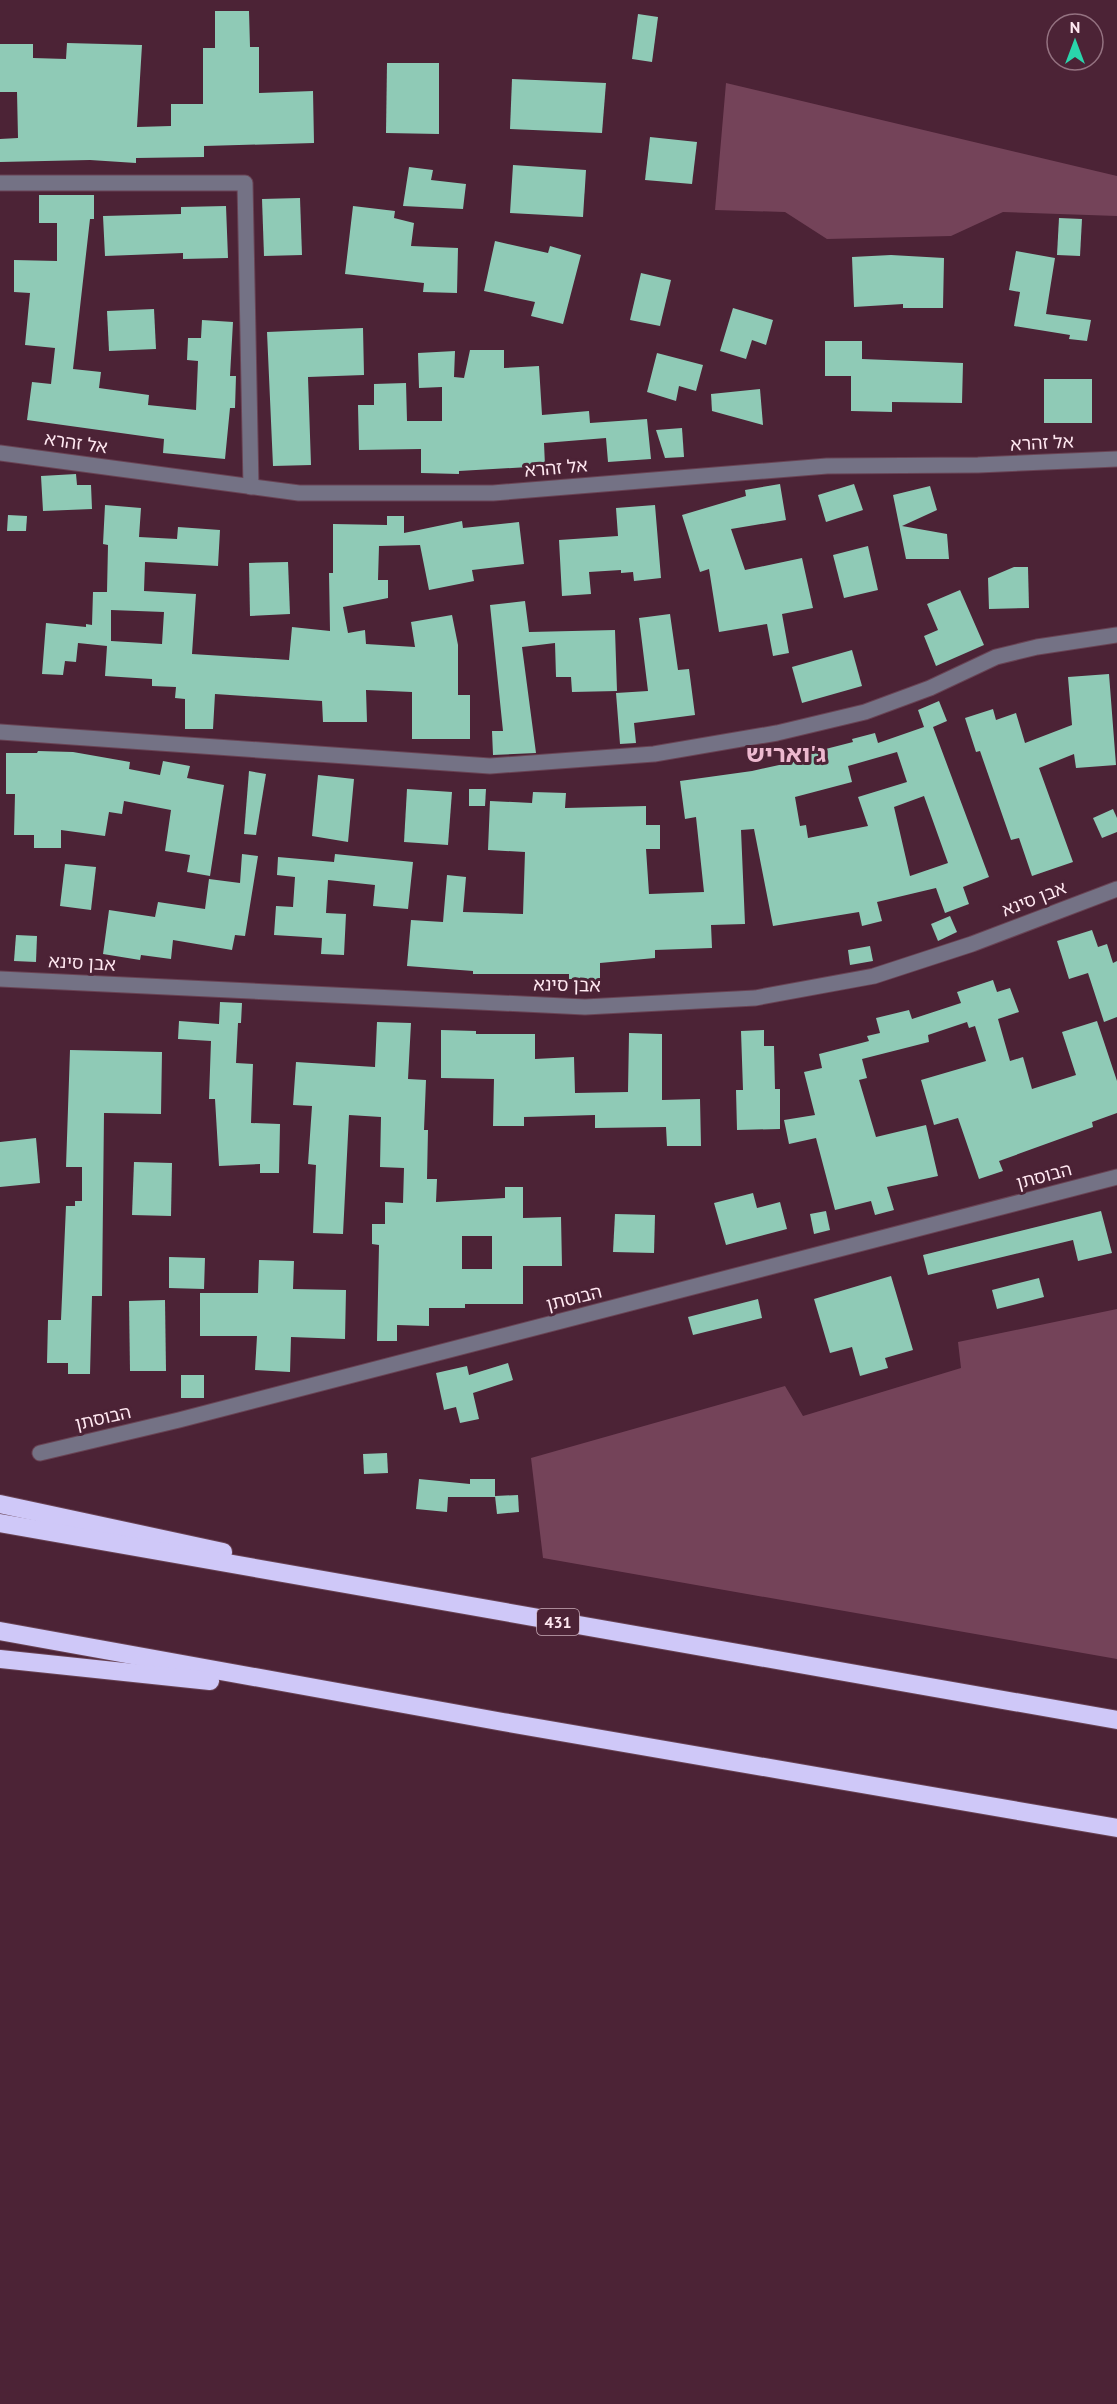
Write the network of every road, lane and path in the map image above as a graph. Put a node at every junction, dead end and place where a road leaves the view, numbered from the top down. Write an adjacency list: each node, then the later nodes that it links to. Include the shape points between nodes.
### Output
1 (0, 183): 4 (street, via 245,183)
2 (0, 453): 4 (street, אל זהרא)
3 (1117, 459): 4 (street, אל זהרא, via 827,466 493,493 299,493)
4 (251, 487)
5 (1117, 635): 6 (street, via 996,657 930,688 865,712 777,733 654,754 490,766)
6 (0, 732)
7 (1117, 889): 8 (street, אבן סינא, via 874,976 755,998 585,1007)
8 (0, 979)
9 (1117, 1177): 10 (street, הבוסתן)
10 (40, 1453)
11 (0, 1504): 13 (highway)
12 (0, 1523): 13 (highway, 431)
13 (480, 1608): 17 (highway, 431)
14 (0, 1631): 16 (highway)
15 (0, 1659): 16 (highway)
16 (352, 1695): 18 (highway)
17 (1117, 1720)
18 (1117, 1828)

